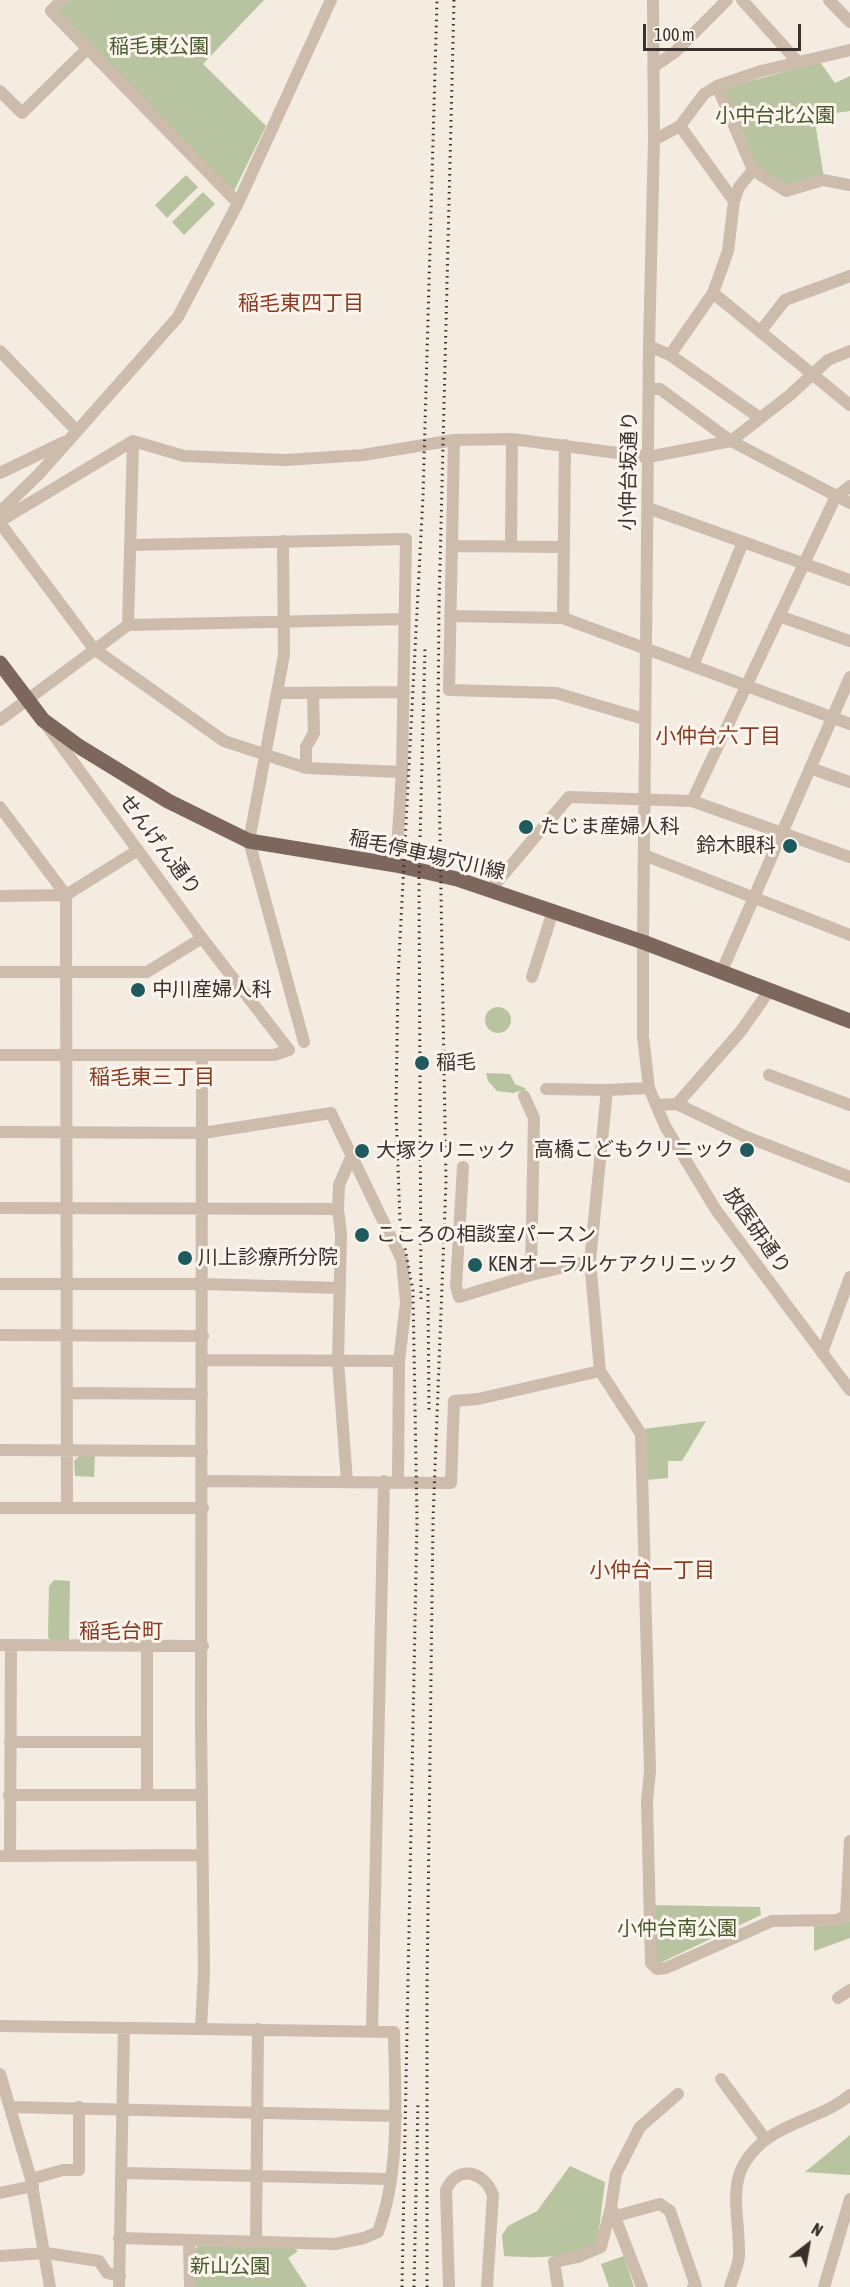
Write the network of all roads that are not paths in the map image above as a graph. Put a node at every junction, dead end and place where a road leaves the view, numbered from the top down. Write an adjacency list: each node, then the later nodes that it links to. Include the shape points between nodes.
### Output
1 (62, 0): 8 (street, via 51,11)
2 (331, 0): 19 (street)
3 (653, 0): 11 (street, 小仲台坂通り)
4 (727, 0): 11 (street, via 675,52)
5 (742, 0): 10 (street)
6 (830, 0): 7 (street)
7 (850, 22)
8 (87, 49): 13 (street, via 22,113); 19 (street)
9 (850, 50): 10 (street)
10 (798, 62): 12 (street)
11 (653, 67): 15 (street, 小仲台坂通り)
12 (717, 86): 14 (street, via 704,94); 16 (street)
13 (0, 91)
14 (680, 126): 15 (street); 18 (street)
15 (654, 140): 23 (street, 小仲台坂通り)
16 (753, 170): 17 (street, via 786,191 823,180); 18 (street, via 739,187)
17 (850, 185)
18 (734, 201): 21 (street, via 728,251)
19 (238, 203): 31 (street, via 178,317)
20 (850, 276): 22 (street, via 785,300)
21 (713, 293): 22 (street); 26 (street)
22 (760, 332): 27 (street)
23 (649, 346): 26 (street); 28 (street, 小仲台坂通り)
24 (0, 351): 31 (street)
25 (850, 351): 27 (street, via 828,360)
26 (670, 355): 30 (street)
27 (812, 374): 29 (street); 30 (street)
28 (649, 389): 35 (street, via 660,389); 37 (street, 小仲台坂通り)
29 (850, 405)
30 (760, 418): 35 (street)
31 (74, 435): 38 (street); 43 (street)
32 (512, 439): 33 (street); 36 (street); 49 (street)
33 (454, 440): 34 (street, via 363,455 285,460 184,456); 48 (street)
34 (133, 441): 44 (street); 47 (street)
35 (731, 441): 37 (street); 40 (street)
36 (565, 445): 37 (street); 50 (street)
37 (648, 457): 42 (street, 小仲台坂通り)
38 (0, 473)
39 (850, 486): 40 (street)
40 (835, 498): 41 (street); 51 (street)
41 (850, 503)
42 (648, 508): 46 (street); 60 (street, 小仲台坂通り)
43 (0, 512)
44 (0, 522): 61 (street)
45 (283, 541): 47 (street); 56 (street, via 406,539); 57 (street)
46 (743, 542): 51 (street); 63 (street)
47 (131, 545): 58 (street)
48 (452, 546): 49 (street); 53 (street)
49 (511, 546): 50 (street)
50 (564, 547): 55 (street)
51 (804, 564): 52 (street); 54 (street)
52 (850, 580)
53 (450, 616): 55 (street); 71 (street, via 449,690 556,693)
54 (779, 616): 59 (street); 65 (street)
55 (563, 618): 60 (street)
56 (405, 619): 57 (street); 66 (street)
57 (286, 620): 58 (street); 67 (street)
58 (128, 625): 61 (street)
59 (850, 641)
60 (646, 648): 63 (street); 71 (street, 小仲台坂通り)
61 (94, 649): 69 (street); 75 (street, via 224,741)
62 (0, 663): 69 (main road, せんげん通り)
63 (693, 666): 65 (street)
64 (850, 676): 70 (street)
65 (746, 685): 70 (street); 81 (street)
66 (404, 692): 68 (street); 78 (street)
67 (277, 693): 68 (street); 75 (street)
68 (313, 693): 76 (street, via 314,733 306,747)
69 (28, 699): 72 (street); 73 (main road, せんげん通り)
70 (832, 717): 74 (street); 77 (street)
71 (644, 719): 80 (street, 小仲台坂通り)
72 (0, 720)
73 (43, 720): 84 (main road, 稲毛停車場穴川線, via 127,777); 85 (street, せんげん通り)
74 (850, 724)
75 (265, 756): 76 (street); 84 (street)
76 (306, 768): 78 (street)
77 (810, 768): 79 (street); 83 (street)
78 (402, 772): 88 (street)
79 (850, 782)
80 (644, 801): 81 (street); 86 (street, 小仲台坂通り); 89 (street, via 569,797)
81 (692, 801): 83 (street)
82 (0, 807): 90 (street)
83 (782, 832): 87 (street); 92 (street)
84 (249, 841): 88 (main road, 稲毛停車場穴川線); 103 (street)
85 (138, 850): 90 (street); 95 (street, せんげん通り)
86 (644, 855): 92 (street); 96 (street, 小仲台坂通り)
87 (850, 857)
88 (396, 865): 89 (main road, 稲毛停車場穴川線)
89 (491, 889): 93 (main road, 稲毛停車場穴川線)
90 (66, 895): 91 (street); 97 (street)
91 (0, 896)
92 (754, 897): 94 (street); 99 (street)
93 (553, 911): 96 (main road, 稲毛停車場穴川線); 100 (street)
94 (850, 935)
95 (202, 938): 97 (street, via 147,972); 105 (street, せんげん通り, via 289,1050 274,1055)
96 (643, 942): 99 (main road, 稲毛停車場穴川線); 108 (street, 放医研通り, via 643,1036)
97 (68, 971): 98 (street); 106 (street)
98 (0, 972)
99 (721, 973): 101 (main road, 稲毛停車場穴川線)
100 (532, 978)
101 (770, 991): 102 (main road, 稲毛停車場穴川線); 112 (street, via 741,1031)
102 (850, 1021)
103 (304, 1042)
104 (0, 1055): 106 (street)
105 (202, 1055): 106 (street); 117 (street)
106 (66, 1056): 116 (street)
107 (769, 1074): 114 (street)
108 (648, 1088): 110 (street); 113 (street, 放医研通り)
109 (546, 1089): 110 (street)
110 (607, 1090): 125 (street)
111 (524, 1096): 126 (street, via 534,1118)
112 (677, 1104): 113 (street); 120 (street, via 744,1136)
113 (656, 1105): 135 (street, 放医研通り, via 716,1210)
114 (850, 1105)
115 (0, 1132): 116 (street)
116 (67, 1132): 117 (street); 122 (street)
117 (204, 1133): 118 (street, via 331,1113); 123 (street)
118 (352, 1155): 124 (street, via 339,1185); 137 (street, via 402,1260 406,1304)
119 (462, 1167): 126 (street, via 456,1286 459,1297)
120 (850, 1177)
121 (0, 1208): 122 (street)
122 (68, 1208): 123 (street); 129 (street)
123 (202, 1208): 124 (street); 130 (street)
124 (338, 1209): 131 (street)
125 (590, 1261): 126 (street); 139 (street)
126 (531, 1275)
127 (850, 1277): 135 (street)
128 (0, 1284): 129 (street)
129 (66, 1284): 130 (street); 133 (street)
130 (202, 1284): 131 (street); 134 (street)
131 (340, 1288): 138 (street)
132 (0, 1335): 133 (street)
133 (67, 1335): 134 (street); 141 (street)
134 (203, 1335): 136 (street)
135 (822, 1353): 140 (street, 放医研通り)
136 (202, 1360): 138 (street); 142 (street)
137 (399, 1360): 138 (street); 148 (street)
138 (338, 1361): 149 (street)
139 (600, 1371): 148 (street, via 454,1401 451,1483); 162 (street, via 641,1434 651,1963 657,1969 666,1968 772,1921 837,1920 846,1916)
140 (850, 1390)
141 (68, 1393): 142 (street); 144 (street)
142 (202, 1394): 145 (street)
143 (0, 1450): 144 (street)
144 (67, 1450): 145 (street); 151 (street)
145 (202, 1451): 146 (street)
146 (202, 1481): 149 (street); 152 (street)
147 (384, 1481): 148 (street); 149 (street); 171 (street)
148 (398, 1481)
149 (347, 1482)
150 (0, 1508): 151 (street)
151 (67, 1508): 152 (street)
152 (202, 1508): 155 (street)
153 (5, 1645): 154 (street); 156 (street)
154 (147, 1646): 155 (street); 158 (street)
155 (202, 1646): 161 (street)
156 (5, 1710): 157 (street)
157 (10, 1742): 158 (street); 159 (street)
158 (147, 1742): 160 (street)
159 (9, 1794): 160 (street); 163 (street)
160 (147, 1794): 161 (street)
161 (201, 1795): 164 (street)
162 (850, 1841)
163 (5, 1856): 164 (street)
164 (202, 1856): 169 (street)
165 (850, 1990): 166 (street)
166 (838, 1998)
167 (0, 2026): 168 (street)
168 (124, 2028): 169 (street); 178 (street)
169 (201, 2028): 170 (street)
170 (258, 2029): 171 (street); 179 (street)
171 (372, 2031): 180 (street, via 394,2032)
172 (0, 2074): 176 (street)
173 (721, 2079): 181 (street)
174 (678, 2094): 188 (street, via 640,2127 616,2174)
175 (850, 2095): 181 (street)
176 (11, 2107): 177 (street); 185 (street)
177 (79, 2107): 178 (street); 185 (street, via 80,2170 63,2170)
178 (123, 2108): 179 (street); 182 (street)
179 (258, 2111): 180 (street); 183 (street)
180 (396, 2116): 184 (street)
181 (766, 2140): 202 (street, via 741,2167 735,2188 739,2258)
182 (122, 2173): 183 (street); 189 (street)
183 (256, 2176): 184 (street); 191 (street)
184 (390, 2179): 191 (street, via 385,2215 378,2232 335,2244)
185 (32, 2182): 186 (street); 192 (street)
186 (0, 2193)
187 (850, 2199): 203 (street)
188 (614, 2212): 199 (street, via 601,2247 554,2262); 200 (street); 201 (street, via 660,2204 670,2211 696,2286)
189 (119, 2238): 190 (street); 194 (street)
190 (189, 2240): 191 (street); 196 (street)
191 (256, 2241)
192 (46, 2253): 193 (street); 194 (street, via 99,2261); 195 (street)
193 (0, 2256)
194 (119, 2282)
195 (50, 2287)
196 (190, 2287)
197 (449, 2287): 198 (street, via 446,2190 450,2180 462,2174 474,2174 488,2182 493,2195)
198 (487, 2287)
199 (558, 2287)
200 (642, 2287)
201 (693, 2287)
202 (730, 2287)
203 (824, 2287)

